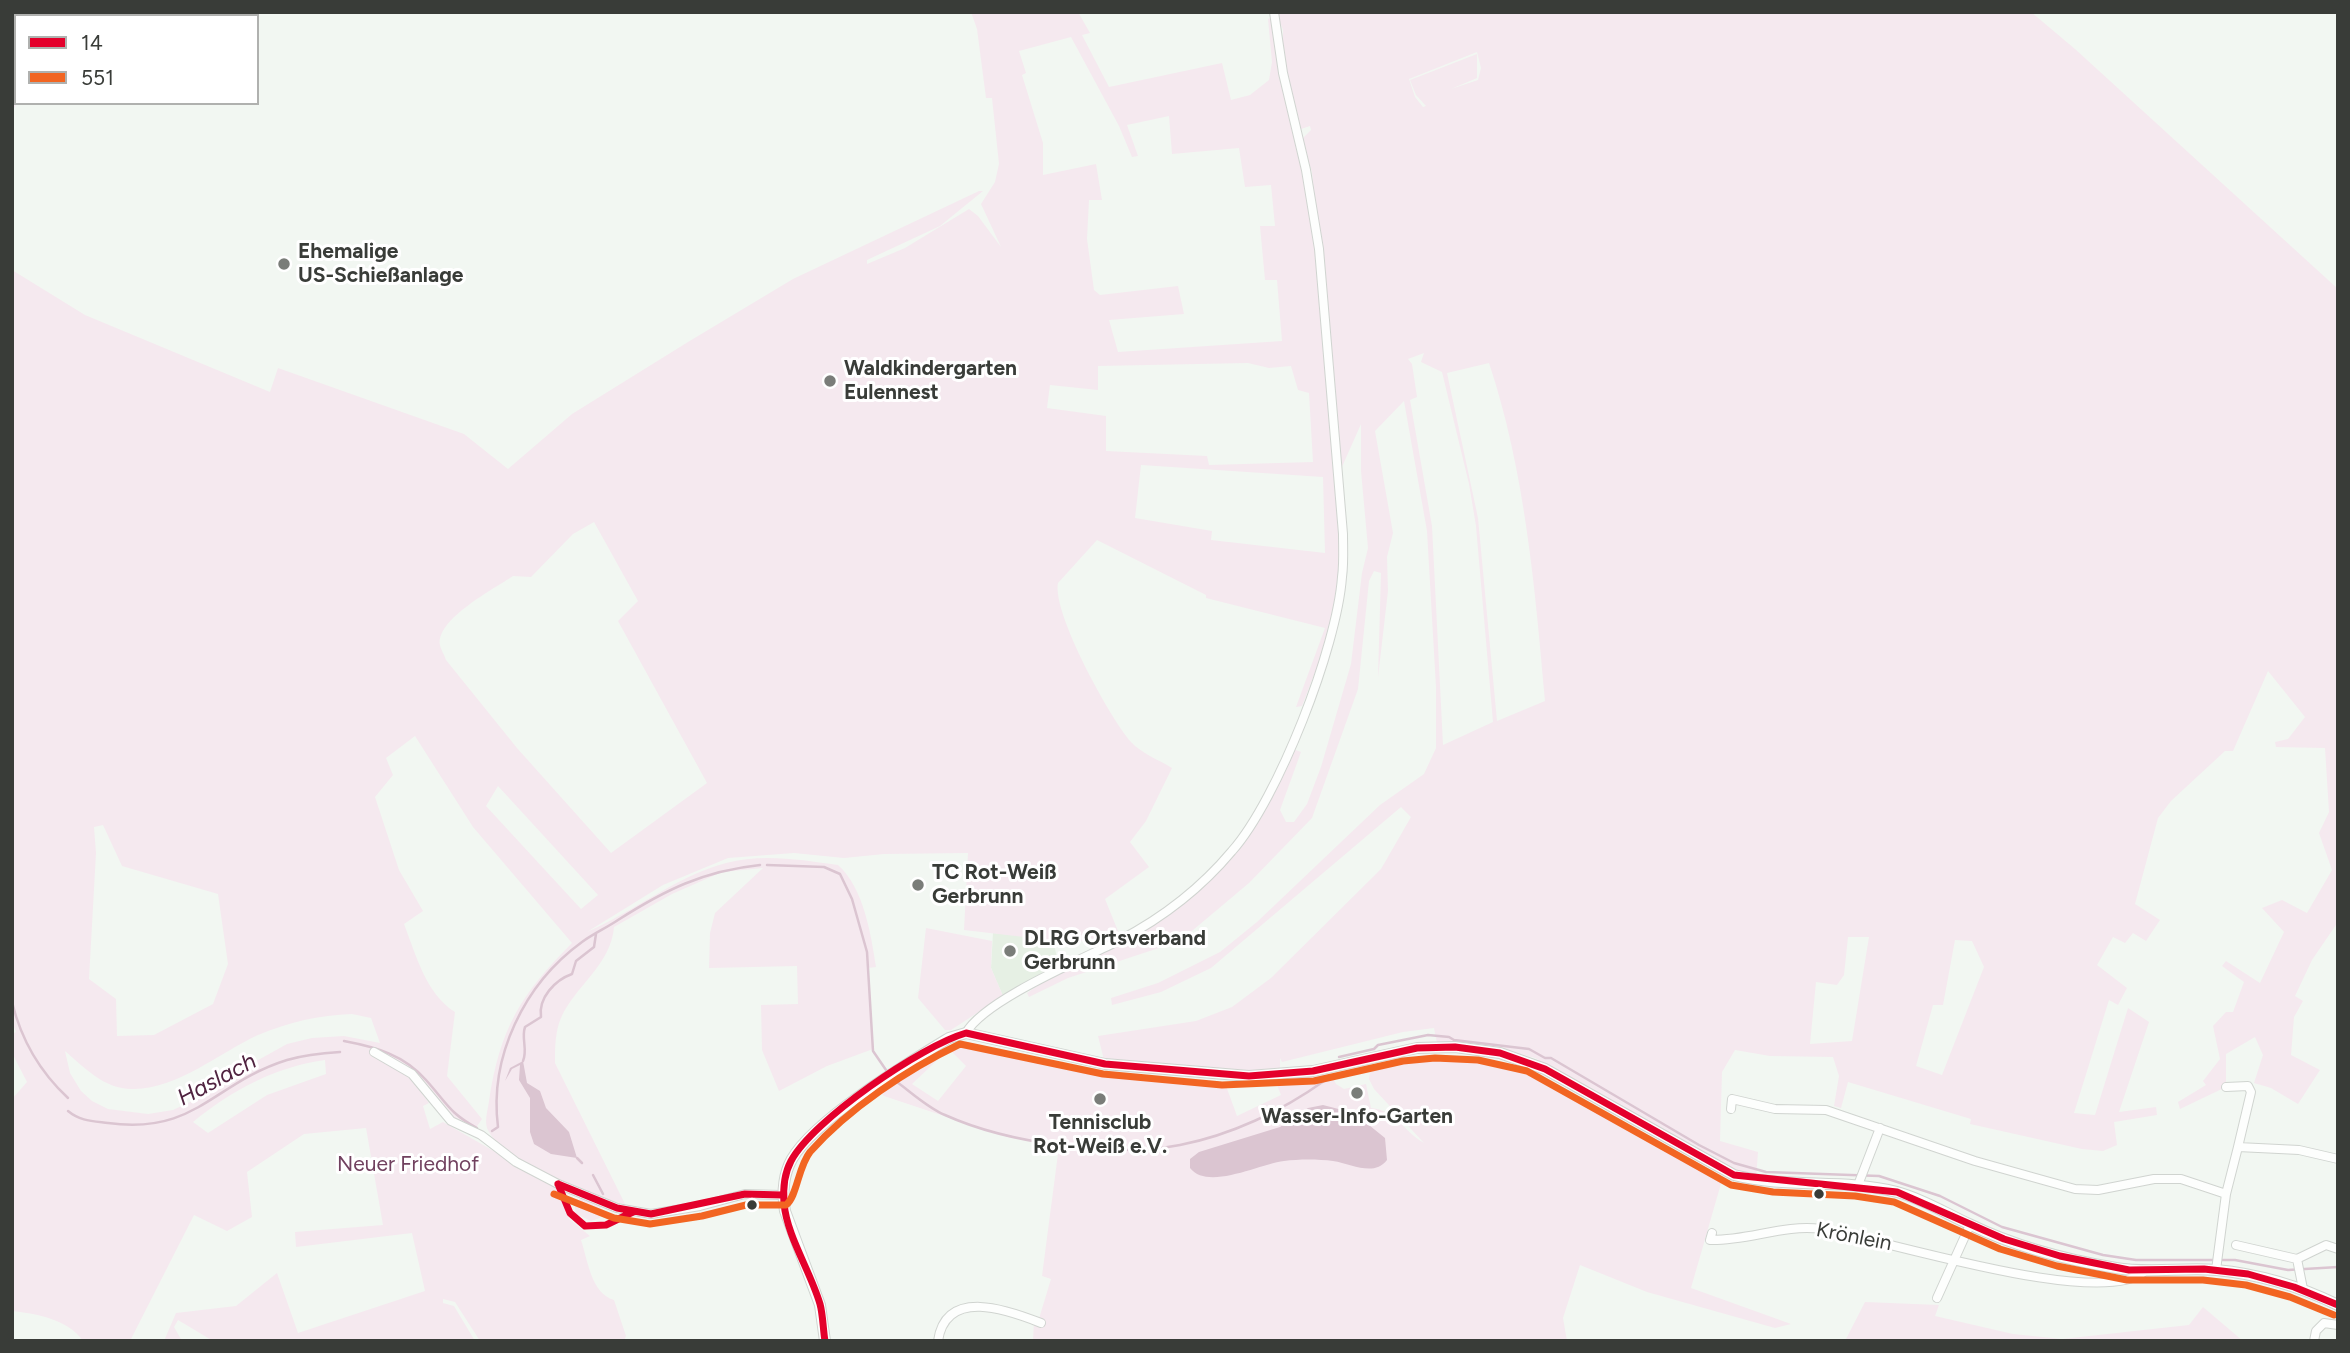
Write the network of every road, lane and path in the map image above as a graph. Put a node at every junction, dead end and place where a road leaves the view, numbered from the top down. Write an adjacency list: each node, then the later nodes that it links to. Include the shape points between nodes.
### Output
1 (1274, 12): 2 (street, via 1319,249 1343,534 1340,592 1315,684 1259,814 1208,877 1148,925 1025,988)
2 (958, 1035): 11 (street, via 1105,1064 1249,1076 1312,1071 1417,1048 1500,1053 1545,1069 1734,1175 1763,1182); 13 (street, via 855,1100 804,1145 785,1175)
3 (374, 1052): 13 (street, via 412,1074 451,1121 480,1134 516,1162 558,1184 634,1212 675,1212 745,1194)
4 (2226, 1087): 9 (street, via 2248,1086 2251,1092)
5 (1733, 1089): 6 (street)
6 (1731, 1100): 7 (street); 8 (street, via 1775,1109 1826,1110)
7 (1731, 1110)
8 (1880, 1128): 11 (street); 12 (street, via 2075,1189 2182,1179)
9 (2238, 1147): 10 (street, via 2299,1150); 12 (street)
10 (2338, 1159)
11 (1858, 1185): 14 (street, via 1920,1200)
12 (2226, 1194): 20 (street)
13 (782, 1195): 27 (street, via 820,1305)
14 (1970, 1225): 18 (street); 21 (street, via 2048,1252)
15 (1710, 1239): 18 (street, Krönlein, via 1742,1240 1804,1227)
16 (2236, 1245): 19 (street)
17 (2338, 1249): 19 (street, via 2326,1245)
18 (1956, 1259): 21 (street, Krönlein, via 2084,1282 2113,1283); 23 (street)
19 (2297, 1261): 22 (street)
20 (2216, 1270): 21 (street); 22 (street)
21 (2144, 1272)
22 (2302, 1283): 24 (street)
23 (1937, 1298)
24 (2338, 1305)
25 (1041, 1323): 28 (street, via 1002,1309 970,1306 947,1319)
26 (2338, 1325): 29 (street, via 2324,1323)
27 (825, 1341)
28 (938, 1341)
29 (2314, 1341)

